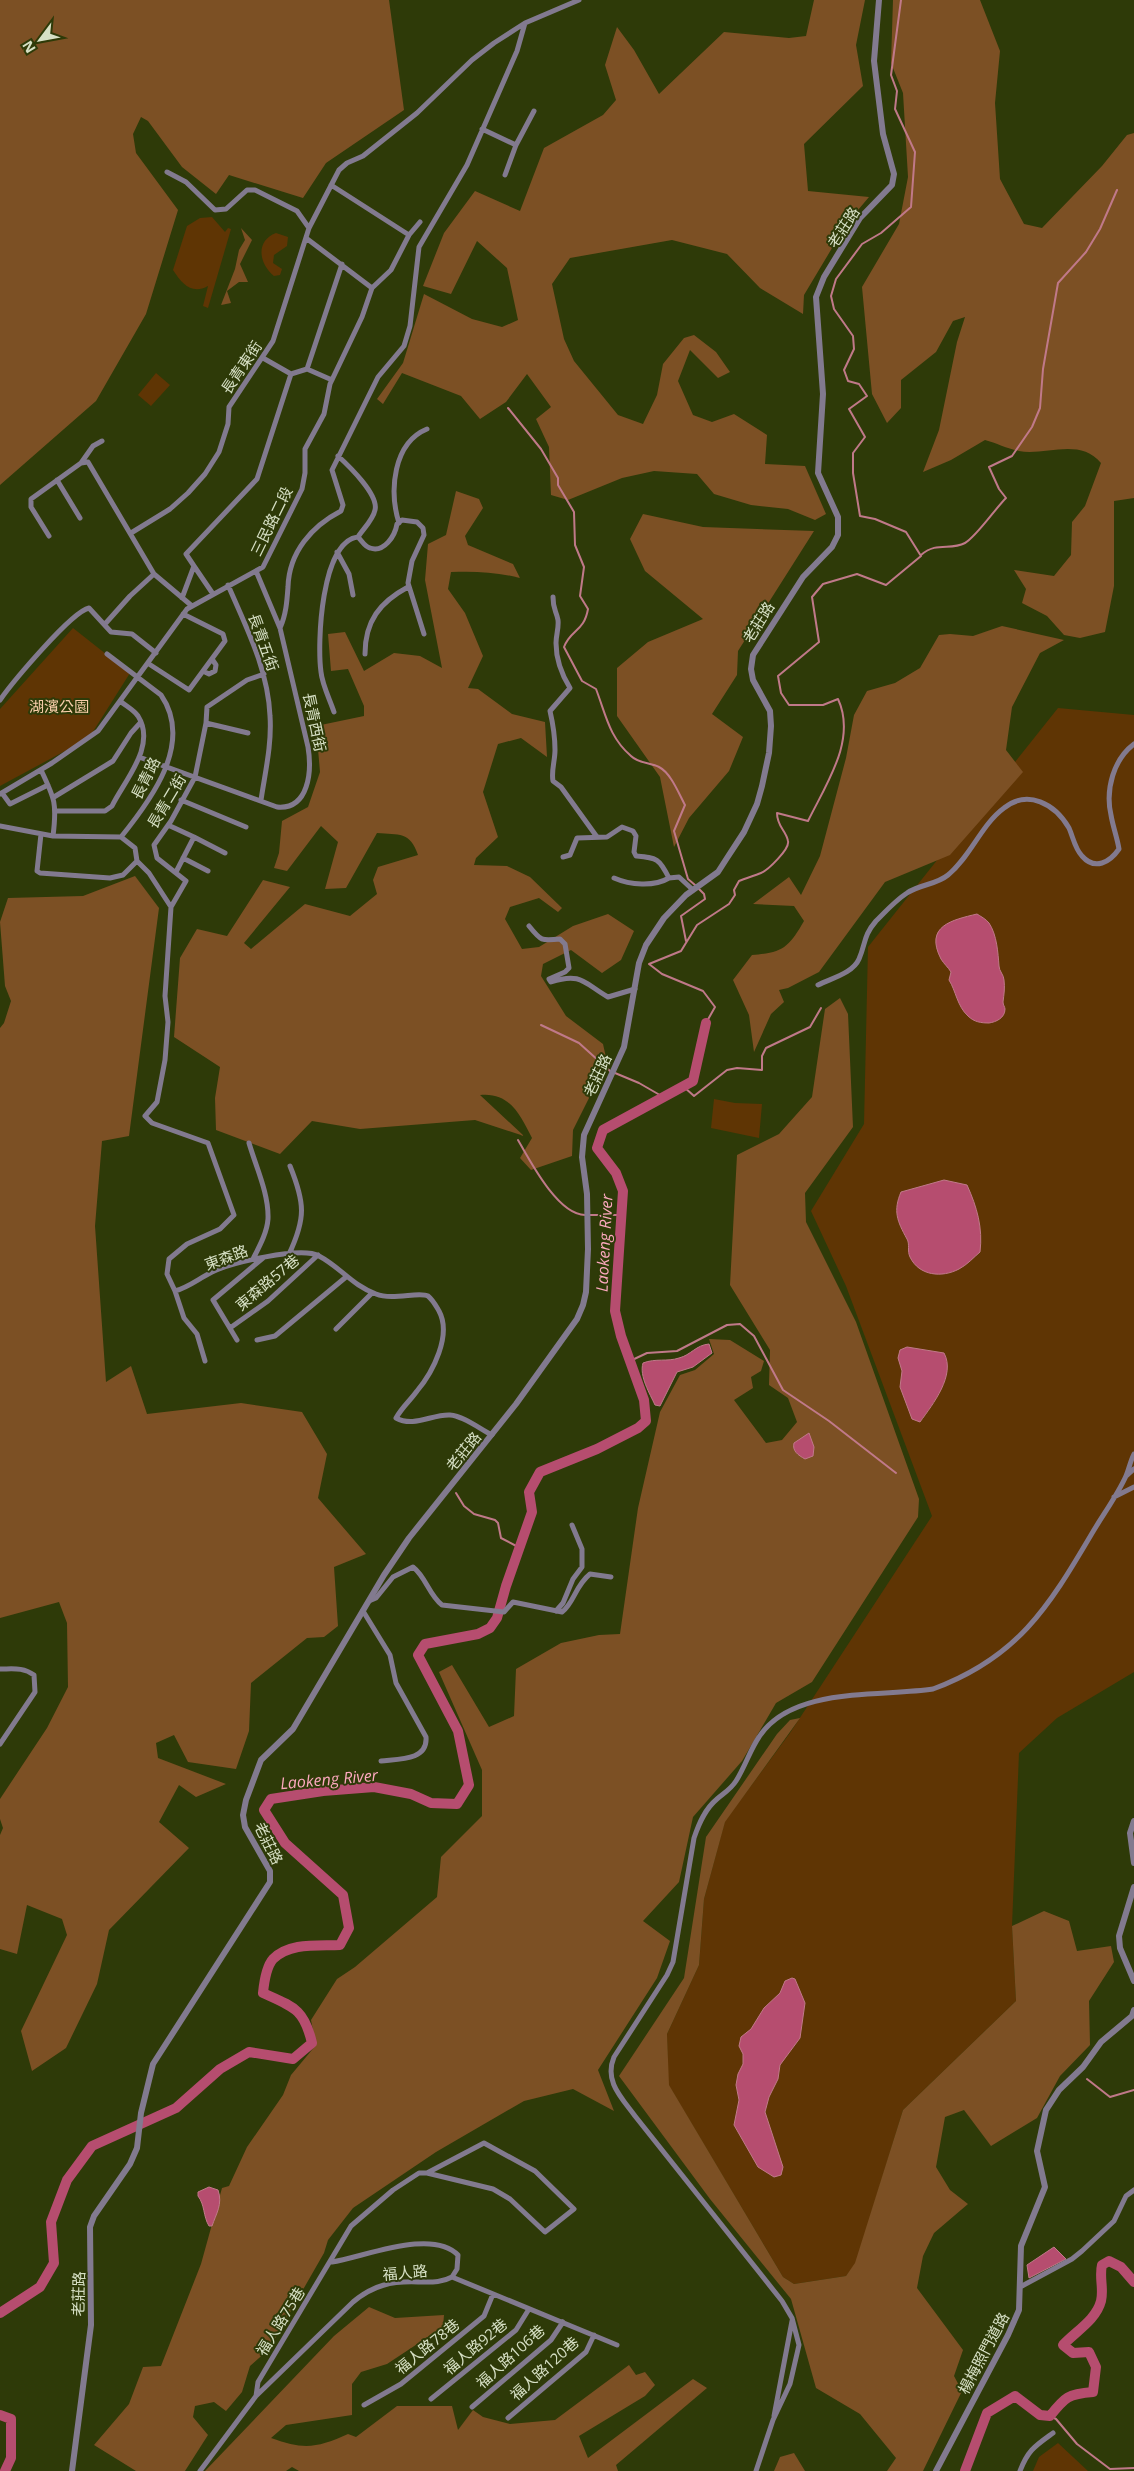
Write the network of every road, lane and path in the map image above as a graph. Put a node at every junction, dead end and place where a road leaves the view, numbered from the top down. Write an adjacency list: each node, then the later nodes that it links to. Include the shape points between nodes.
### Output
1 (578, 0): 3 (street)
2 (879, 0): 86 (street, 老莊路, via 874,61 883,134 894,174 892,185 860,218 824,277 816,297 823,394 818,473 838,517 838,535 832,547 803,577 753,655 753,680 770,711 769,753 762,786 744,832 718,872)
3 (525, 23): 5 (street, via 517,51); 9 (street, via 472,60 417,113 363,156 347,163)
4 (534, 111): 6 (street)
5 (482, 129): 6 (street); 22 (street, via 467,165 419,247 410,326 404,346 378,377)
6 (516, 145): 8 (street)
7 (167, 172): 11 (street, via 186,182 216,210 226,209 243,192 255,190 298,211)
8 (505, 175)
9 (331, 185): 11 (street); 12 (street)
10 (420, 222): 12 (street)
11 (309, 228): 13 (street)
12 (409, 235): 15 (street, via 391,270)
13 (306, 238): 14 (street); 16 (street, 長青東街, via 273,341)
14 (342, 264): 15 (street); 17 (street)
15 (372, 288): 19 (street, 三民路二段)
16 (263, 358): 18 (street); 27 (street, 長青東街, via 229,407 228,424 219,452 205,474 170,509)
17 (307, 369): 18 (street); 19 (street)
18 (291, 374): 31 (street, via 257,479 186,554)
19 (332, 380): 32 (street, 三民路二段, via 324,414 304,448 302,489 271,554 263,567)
20 (427, 429): 26 (street, via 416,434 399,458 394,501)
21 (102, 441): 23 (street, via 93,446)
22 (338, 456): 29 (street, via 354,470 375,504 375,510); 43 (street, via 332,470 343,504 341,511 315,529 296,552)
23 (81, 463): 24 (street); 27 (street, via 88,462)
24 (57, 480): 25 (street); 28 (street, via 31,500 31,507)
25 (80, 518)
26 (399, 523): 29 (street, via 386,545 375,549 368,548); 35 (street, via 409,519 417,522 424,535 412,560)
27 (131, 533): 33 (street)
28 (49, 536)
29 (358, 537): 30 (street, via 346,541)
30 (337, 552): 37 (street, via 349,574); 55 (street, via 323,596 320,653 322,676)
31 (194, 566): 36 (street); 39 (street)
32 (256, 571): 34 (street, 三民路二段); 43 (street, 長青西街)
33 (154, 574): 39 (street); 42 (street)
34 (228, 585): 36 (street, 三民路二段); 51 (street, 長青五街)
35 (408, 587): 44 (street); 47 (street, via 380,605 365,641)
36 (212, 594): 40 (street, 三民路二段)
37 (353, 595)
38 (553, 597): 77 (street, via 553,609 558,618 556,644 559,664 570,688 550,710 555,748 553,782 561,787)
39 (182, 598): 40 (street)
40 (192, 606): 41 (street, 三民路二段)
41 (184, 614): 45 (street, 三民路二段); 48 (street, via 223,634 225,641)
42 (105, 624): 45 (street, via 111,632 132,634); 53 (street, via 89,608 83,610 57,631)
43 (280, 628): 68 (street, 長青西街, via 310,762 301,798 294,806 277,807)
44 (424, 634)
45 (156, 652): 49 (street, 三民路二段)
46 (107, 654): 52 (street, 長青路)
47 (365, 654)
48 (212, 659): 50 (street); 50 (street, via 216,664 215,670 209,674)
49 (149, 664): 50 (street, via 189,690); 52 (street, 三民路二段)
50 (203, 671)
51 (264, 674): 57 (street, 長青二街, via 247,680 207,706); 68 (street, 長青五街, via 270,734)
52 (138, 677): 54 (street, 三民路二段); 61 (street, 長青路, via 162,696 173,719 172,751)
53 (0, 700)
54 (120, 701): 56 (street); 62 (street, 三民路二段, via 87,741)
55 (334, 712)
56 (141, 722): 60 (street); 66 (street, via 112,761)
57 (206, 724): 58 (street); 63 (street, 長青二街)
58 (248, 733)
59 (1134, 744): 89 (street, via 1118,758 1110,786 1110,814 1119,849 1112,858 1104,864 1082,857 1068,827 1058,814 1038,799 1024,798 1011,802 997,812 956,868 937,883 907,892 875,922 866,934 854,966)
60 (140, 757): 61 (street, 長青西街); 69 (street, via 112,806 105,811)
61 (167, 766): 63 (street, 長青西街); 75 (street, 長青路, via 144,809)
62 (41, 770): 64 (street); 65 (street, 三民路二段)
63 (195, 777): 67 (street, 長青二街); 68 (street, 長青西街)
64 (48, 785): 65 (street, via 10,804); 66 (street)
65 (1, 794)
66 (54, 797): 69 (street)
67 (181, 800): 70 (street, 長青二街); 72 (street)
68 (261, 800)
69 (56, 811): 74 (street)
70 (168, 825): 76 (street); 83 (street, 長青二街, via 154,845 156,858)
71 (0, 826): 73 (street)
72 (246, 827)
73 (41, 834): 74 (street); 81 (street, via 37,870 40,873 110,878 123,875)
74 (53, 836): 75 (street)
75 (121, 837): 81 (street, via 135,848)
76 (194, 837): 78 (street); 79 (street)
77 (597, 837): 80 (street, via 577,838 570,856); 85 (street, via 606,837 618,828 632,831 636,836 636,856 656,858)
78 (225, 852)
79 (183, 858): 82 (street); 83 (street)
80 (563, 858)
81 (137, 862): 87 (street, via 149,873)
82 (208, 871)
83 (176, 872): 87 (street, via 186,881)
84 (614, 878): 85 (street, via 635,884)
85 (669, 878): 86 (street, via 679,878)
86 (696, 888): 90 (street, 老莊路, via 664,918 646,945)
87 (171, 907): 98 (street, 東森路, via 164,1069 157,1102 145,1116 152,1123 208,1143 234,1215 220,1230 187,1244 169,1259 167,1274)
88 (530, 926): 90 (street, via 544,941 560,939 565,944 569,968 549,979 551,982 573,977 608,997)
89 (818, 984)
90 (635, 988): 105 (street, 老莊路, via 624,1047 584,1135 586,1292 577,1319)
91 (249, 1143): 96 (street, via 265,1196 268,1219)
92 (290, 1166): 93 (street, via 301,1192 302,1214 299,1232)
93 (289, 1254): 94 (street, 東森路); 95 (street, 東森路)
94 (318, 1255): 97 (street); 100 (street, 東森路57巷, via 268,1301)
95 (264, 1258): 96 (street, 東森路); 100 (street, via 213,1300)
96 (253, 1259): 98 (street, 東森路, via 212,1272 191,1286)
97 (346, 1277): 99 (street); 103 (street, via 275,1336)
98 (175, 1291): 104 (street, via 184,1318 197,1334)
99 (372, 1293): 101 (street); 105 (street, via 396,1298 427,1295 434,1302 445,1328 440,1352 417,1392 404,1404 396,1418 403,1422 452,1415)
100 (230, 1328): 102 (street)
101 (336, 1329)
102 (237, 1340)
103 (257, 1340)
104 (206, 1362)
105 (492, 1435): 114 (street, 老莊路, via 409,1538)
106 (1134, 1454): 108 (street)
107 (1134, 1469): 108 (street)
108 (1126, 1476): 109 (street); 111 (street)
109 (1134, 1476)
110 (1134, 1487): 111 (street)
111 (1114, 1497): 132 (street, via 1061,1586 1012,1644 987,1662 933,1689 819,1701 794,1707 780,1715 759,1736 732,1787 715,1800 698,1824 673,1962 614,2057 610,2076 614,2088 635,2116 782,2301)
112 (572, 1525): 116 (street, via 582,1549 582,1567)
113 (611, 1578): 116 (street, via 590,1574 576,1587 564,1611)
114 (368, 1601): 115 (street, 老莊路); 116 (street, via 376,1598 392,1577 412,1567 421,1574 442,1605 504,1612 513,1602)
115 (363, 1611): 119 (street, via 390,1655 396,1683 426,1737 424,1751 416,1756); 143 (street, 老莊路, via 292,1729 261,1760 243,1815 245,1827 270,1871 270,1882 152,2064 137,2148 90,2227 91,2325)
116 (556, 1612)
117 (0, 1670): 118 (street, via 20,1668 29,1671 34,1675 35,1692)
118 (0, 1744)
119 (381, 1761)
120 (1134, 1821): 121 (street, via 1130,1833)
121 (1134, 1863)
122 (1134, 1887): 123 (street, via 1119,1936 1120,1948)
123 (1134, 1980)
124 (1134, 2010): 129 (street, 楊梅照門道路, via 1132,2016 1101,2042 1046,2110 1037,2151 1045,2187 1021,2246)
125 (427, 2173): 125 (street, 福人路75巷, via 484,2143 535,2171 574,2209 545,2232 510,2199 492,2189); 127 (street, 福人路75巷, via 419,2173 392,2190 352,2226)
126 (1132, 2190): 129 (street, via 1114,2220 1072,2260)
127 (332, 2262): 128 (street, via 366,2252 433,2244 446,2246 458,2255 457,2270); 136 (street, 福人路75巷, via 258,2382)
128 (452, 2277): 130 (street); 136 (street, 福人路, via 443,2282 384,2284 366,2291)
129 (1022, 2286): 146 (street, 楊梅照門道路, via 1019,2310 1008,2335)
130 (493, 2294): 131 (street); 138 (street, 福人路78巷, via 484,2316 400,2384)
131 (529, 2309): 133 (street); 137 (street, 福人路92巷, via 516,2330)
132 (792, 2318): 141 (street); 141 (street, via 799,2345 790,2384)
133 (563, 2322): 134 (street); 139 (street, 福人路106巷, via 551,2340)
134 (594, 2335): 135 (street); 140 (street, 福人路120巷, via 586,2352)
135 (617, 2345)
136 (256, 2396): 144 (street, 福人路)
137 (431, 2399)
138 (364, 2405)
139 (472, 2407)
140 (508, 2418)
141 (773, 2420): 145 (street)
142 (1053, 2433): 147 (street, via 1031,2449)
143 (72, 2471)
144 (200, 2471)
145 (756, 2471)
146 (936, 2471)
147 (1020, 2471)

